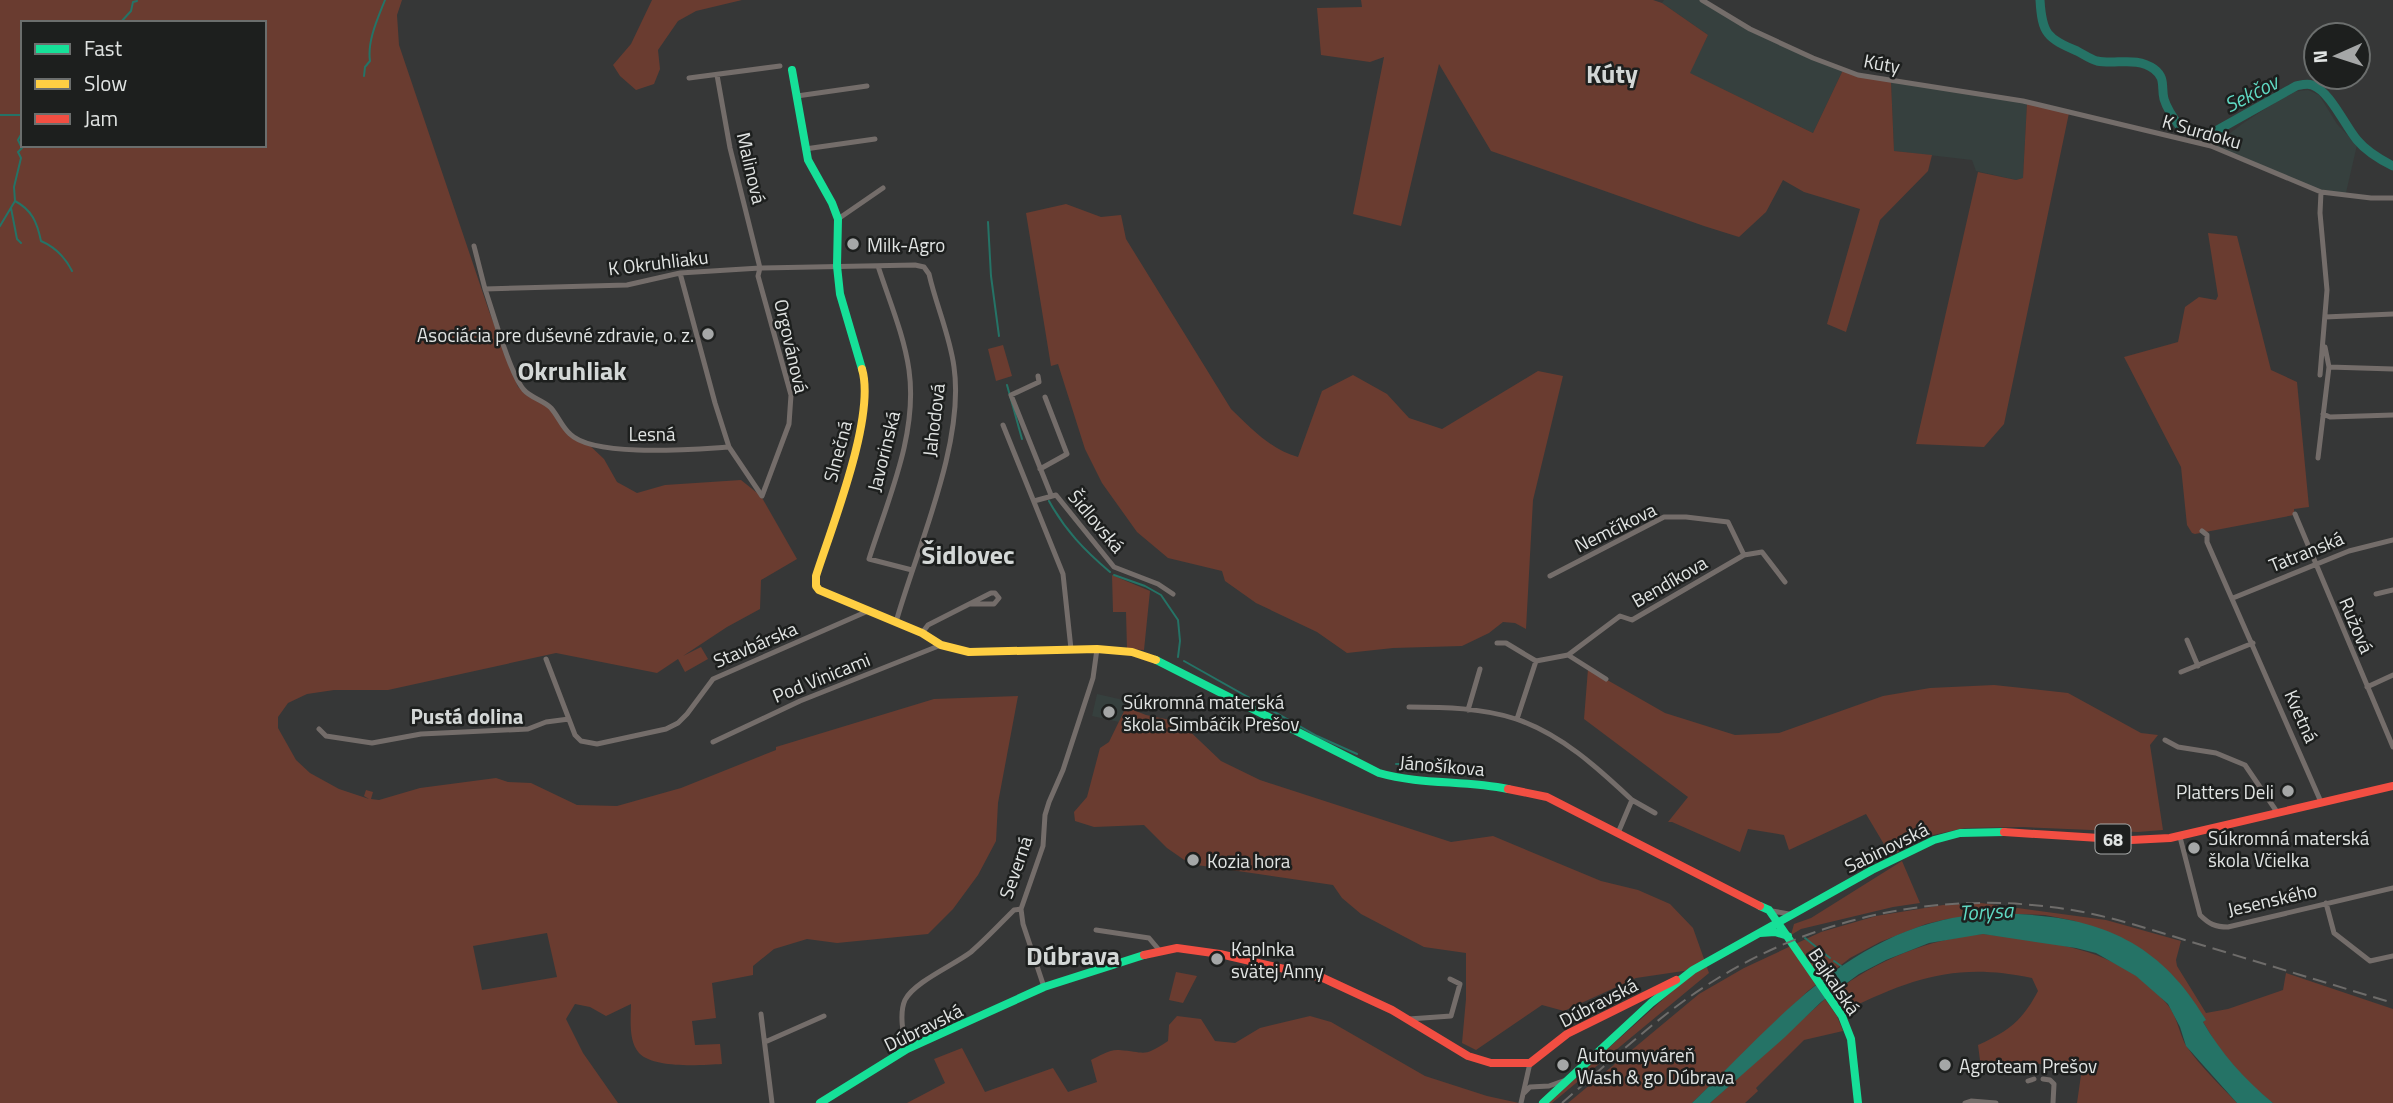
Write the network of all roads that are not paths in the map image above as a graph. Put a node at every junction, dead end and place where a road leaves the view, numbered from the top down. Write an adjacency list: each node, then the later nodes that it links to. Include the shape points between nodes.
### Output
1 (1702, 0): 8 (street, Kúty, via 1750,29 1858,75 2001,96)
2 (780, 66): 4 (street)
3 (792, 70): 7 (street)
4 (717, 75): 5 (street); 18 (street, Malinová)
5 (689, 78)
6 (867, 86): 7 (street)
7 (797, 96): 10 (street)
8 (2070, 112): 12 (street, K Surdoku, via 2211,146)
9 (875, 139): 10 (street)
10 (805, 149): 14 (street)
11 (883, 188): 14 (street)
12 (2321, 192): 13 (street, K Surdoku); 22 (street)
13 (2393, 198)
14 (838, 219): 16 (street)
15 (474, 246): 20 (street)
16 (837, 266): 17 (street, K Okruhliaku); 18 (street, K Okruhliaku); 50 (street, Slnečná, via 865,380 864,408 815,582 819,590)
17 (878, 266): 42 (street, Javorinská, via 904,347 911,398 903,450 869,559); 42 (street, Jahodová, via 924,267 954,367 950,443)
18 (760, 268): 19 (street, K Okruhliaku); 32 (street, Orgovánová, via 758,276 791,396 789,424 762,496)
19 (680, 273): 20 (street, K Okruhliaku, via 627,285); 32 (street)
20 (485, 289): 32 (street, Lesná, via 518,381 530,396 551,408 569,434 603,446 639,450)
21 (2393, 314): 22 (street)
22 (2325, 317): 23 (street)
23 (2324, 340): 24 (street); 26 (street)
24 (2331, 367): 25 (street); 29 (street)
25 (2393, 369)
26 (2320, 375)
27 (1038, 376): 34 (street, via 1040,382 1011,395)
28 (1045, 397): 34 (street, via 1067,454)
29 (2323, 414): 30 (street); 33 (street)
30 (2393, 415)
31 (1003, 425): 36 (street, Šidlovská)
32 (729, 447)
33 (2318, 458)
34 (1040, 469): 35 (street)
35 (1051, 495): 36 (street, Šidlovská); 46 (street, Šidlovská, via 1056,495 1114,567)
36 (1034, 501): 59 (street, Šidlovská, via 1063,574)
37 (2295, 514): 41 (street, Ružová)
38 (2202, 531): 48 (street, Kvetná)
39 (2393, 540): 41 (street, Tatranská)
40 (1744, 555): 43 (street, Nemčíkova, via 1728,522 1664,517); 44 (street, via 1762,552); 61 (street, Bendíkova, via 1632,620 1620,616)
41 (2316, 564): 48 (street, Tatranská); 69 (street, Ružová)
42 (912, 570): 52 (street, Jahodová)
43 (1550, 576)
44 (1785, 582)
45 (2393, 590): 47 (street)
46 (1173, 594)
47 (2376, 594)
48 (2233, 598): 57 (street, Kvetná)
49 (970, 604): 54 (street, via 928,625)
50 (857, 606): 51 (street, Slnečná); 53 (street, Stavbárska)
51 (868, 611): 52 (street); 53 (street, Stavbárska)
52 (896, 622): 54 (street)
53 (843, 624): 72 (street, Stavbárska, via 713,680 688,714 666,729 589,744 575,734)
54 (922, 633): 58 (street)
55 (2187, 640): 64 (street)
56 (1497, 643): 63 (street, via 1506,643)
57 (2253, 643): 64 (street); 80 (street, Kvetná)
58 (941, 645): 59 (street, via 969,652); 76 (street, Pod Vinicami, via 800,701)
59 (1071, 649): 60 (street, Jánošíkova)
60 (1097, 649): 83 (street, Jánošíkova, via 1149,657 1379,773 1524,791 1547,797); 87 (street, Severná, via 1083,711 1048,802 1042,846)
61 (1568, 655): 63 (street, Bendíkova); 68 (street)
62 (547, 659): 72 (street, Stavbárska)
63 (1536, 661): 73 (street)
64 (2198, 666): 66 (street)
65 (1480, 669): 71 (street)
66 (2181, 672)
67 (2393, 675): 69 (street)
68 (1606, 679)
69 (2367, 687): 77 (street, Ružová)
70 (1409, 708): 71 (street)
71 (1468, 710): 73 (street)
72 (569, 719): 74 (street, via 528,729 421,734 372,743 330,737)
73 (1517, 719): 79 (street, via 1591,762)
74 (319, 729)
75 (2165, 740): 81 (street, via 2178,747 2216,752 2245,765)
76 (713, 742)
77 (2393, 747)
78 (2393, 786): 80 (street, Sabinovská / 68)
79 (1632, 800): 82 (street); 83 (street)
80 (2321, 802): 81 (street, Sabinovská / 68)
81 (2277, 812): 84 (street, Sabinovská / 68)
82 (1655, 813)
83 (1618, 833): 88 (street, Jánošíkova)
84 (2180, 836): 86 (street, Jesenského, via 2200,915 2208,923 2228,927); 89 (street, Sabinovská / 68, via 2131,840 1997,831 1954,834 1914,849)
85 (2393, 888): 86 (street, Jesenského)
86 (2326, 904): 95 (street, via 2334,933 2370,961)
87 (1021, 909): 98 (street); 103 (street, Severná, via 905,999)
88 (1772, 911): 89 (street); 90 (street)
89 (1792, 914): 90 (street, Sabinovská / 68); 93 (street)
90 (1779, 922): 92 (street, Sabinovská / 68); 93 (street, Bajkalská)
91 (1096, 930): 94 (street, Dúbravská, via 1149,939)
92 (1758, 933): 93 (street); 96 (street, Sabinovská / 68)
93 (1788, 936): 115 (street, Bajkalská, via 1842,1016 1851,1040)
94 (1160, 951): 98 (street, Dúbravská); 101 (street, Dúbravská, via 1187,948 1323,978)
95 (2393, 956)
96 (1685, 976): 104 (street, Dúbravská, via 1567,1034); 106 (street, Sabinovská / 68)
97 (1450, 979): 101 (street, via 1460,984 1451,1016)
98 (1044, 987): 103 (street, Dúbravská)
99 (761, 1014): 102 (street)
100 (824, 1016): 102 (street)
101 (1409, 1019): 104 (street, Dúbravská, via 1468,1056 1491,1063)
102 (765, 1042): 110 (street)
103 (907, 1049): 111 (street, Dúbravská)
104 (1530, 1063): 105 (street)
105 (1527, 1079): 108 (street); 109 (street)
106 (1570, 1079): 108 (street); 114 (street, Sabinovská / 68)
107 (2043, 1079): 118 (street, via 2054,1084)
108 (1536, 1086): 109 (street); 114 (street, via 1545,1095)
109 (1524, 1093): 112 (street); 113 (street)
110 (772, 1103)
111 (820, 1103)
112 (1521, 1103)
113 (1527, 1103)
114 (1543, 1103)
115 (1858, 1103)
116 (1965, 1103): 117 (street)
117 (1996, 1103)
118 (2053, 1103)

